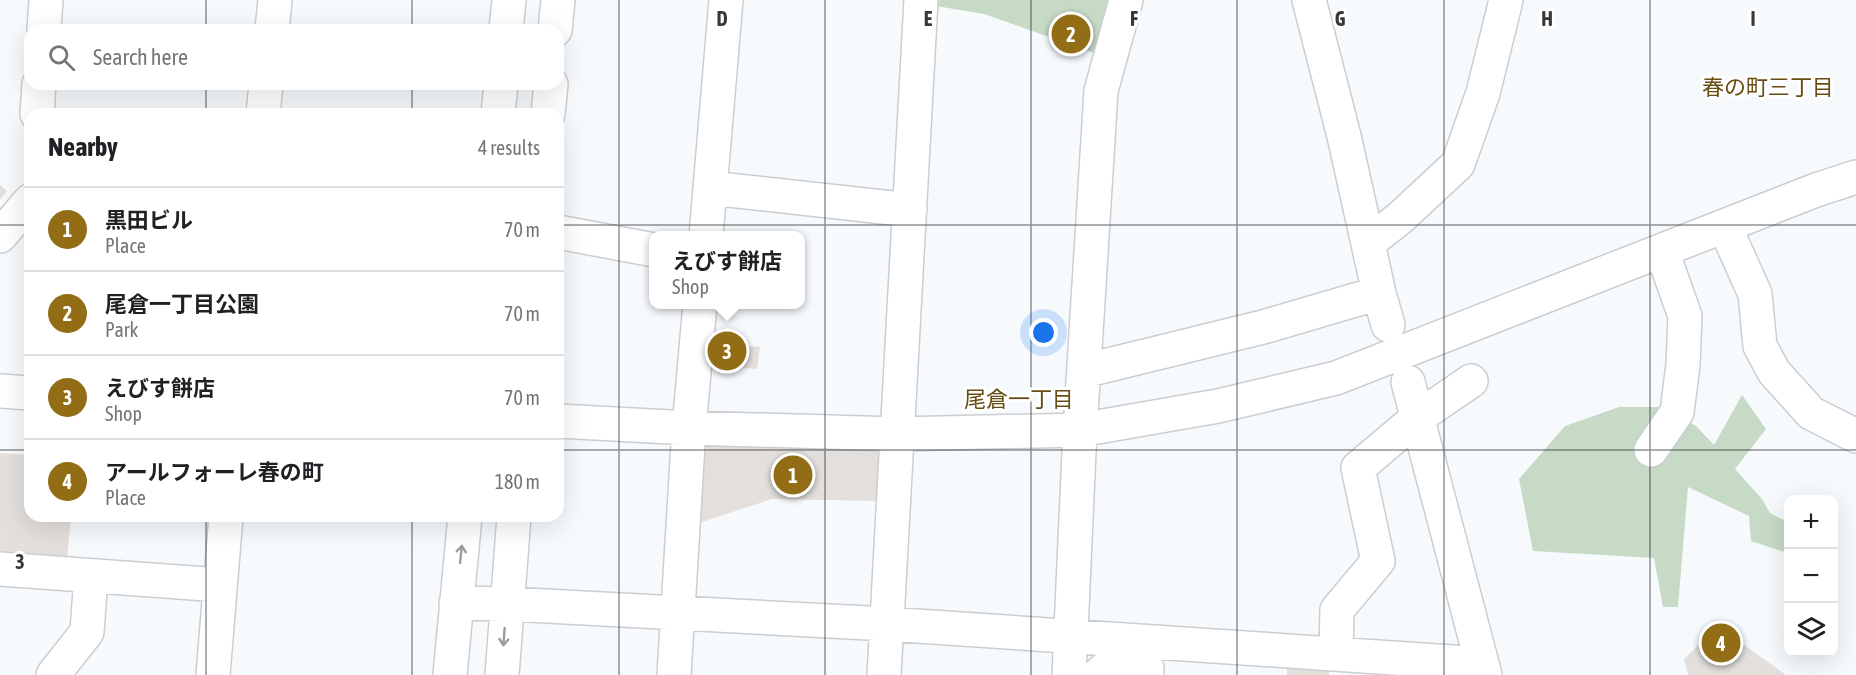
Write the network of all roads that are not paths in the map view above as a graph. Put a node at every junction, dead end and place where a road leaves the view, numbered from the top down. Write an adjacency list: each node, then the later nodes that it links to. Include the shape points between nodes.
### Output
1 (46, 0): 10 (street)
2 (275, 0): 11 (street)
3 (509, 0): 12 (street)
4 (558, 0): 13 (street)
5 (726, 0): 23 (street)
6 (921, 0): 25 (street)
7 (1126, 0): 36 (street, via 1101,91)
8 (1309, 0): 30 (street)
9 (1506, 0): 30 (street, via 1483,93 1458,164)
10 (44, 24)
11 (273, 24)
12 (507, 24)
13 (556, 24)
14 (39, 90): 18 (street)
15 (265, 90): 19 (street)
16 (500, 90): 20 (street)
17 (550, 90): 21 (street)
18 (37, 108)
19 (264, 108)
20 (499, 108)
21 (549, 108)
22 (1856, 177): 26 (street)
23 (710, 188): 25 (street); 27 (street)
24 (24, 208): 29 (street)
25 (910, 210): 45 (street)
26 (1725, 227): 32 (street); 46 (street, via 1755,294 1760,346 1774,372 1811,413)
27 (706, 231)
28 (564, 233): 31 (street)
29 (0, 236)
30 (1368, 243): 33 (street)
31 (649, 249)
32 (1662, 251): 44 (street, via 1336,378 1218,406); 47 (street, via 1685,316 1683,356 1677,412)
33 (1379, 293): 35 (street); 36 (street, via 1263,327)
34 (700, 309): 43 (street)
35 (1389, 325)
36 (1084, 371): 44 (street)
37 (1471, 381): 41 (street)
38 (1408, 382): 41 (street)
39 (0, 391): 40 (street)
40 (24, 393)
41 (1417, 418): 59 (street, via 1358,468 1378,561 1337,610); 60 (street)
42 (564, 421): 43 (street)
43 (689, 428): 45 (street); 56 (street)
44 (1080, 430): 45 (street); 58 (street)
45 (897, 434): 57 (street)
46 (1856, 436)
47 (1651, 450)
48 (225, 522): 53 (street)
49 (464, 522): 54 (street, one-way to 49)
50 (514, 522): 55 (street)
51 (0, 569): 52 (street)
52 (92, 576): 53 (street); 61 (street, via 87,632)
53 (220, 585): 62 (street)
54 (456, 603): 55 (street); 63 (street)
55 (507, 604): 56 (street); 64 (street, one-way to 64)
56 (679, 612): 57 (street); 65 (street)
57 (887, 624): 58 (street); 66 (street)
58 (1070, 637): 59 (street); 67 (street)
59 (1336, 654): 60 (street)
60 (1483, 670)
61 (53, 675)
62 (213, 675)
63 (450, 675)
64 (502, 675)
65 (674, 675)
66 (884, 675)
67 (1069, 675)
68 (1098, 675): 69 (street, via 1107,667 1147,668)
69 (1147, 675)

